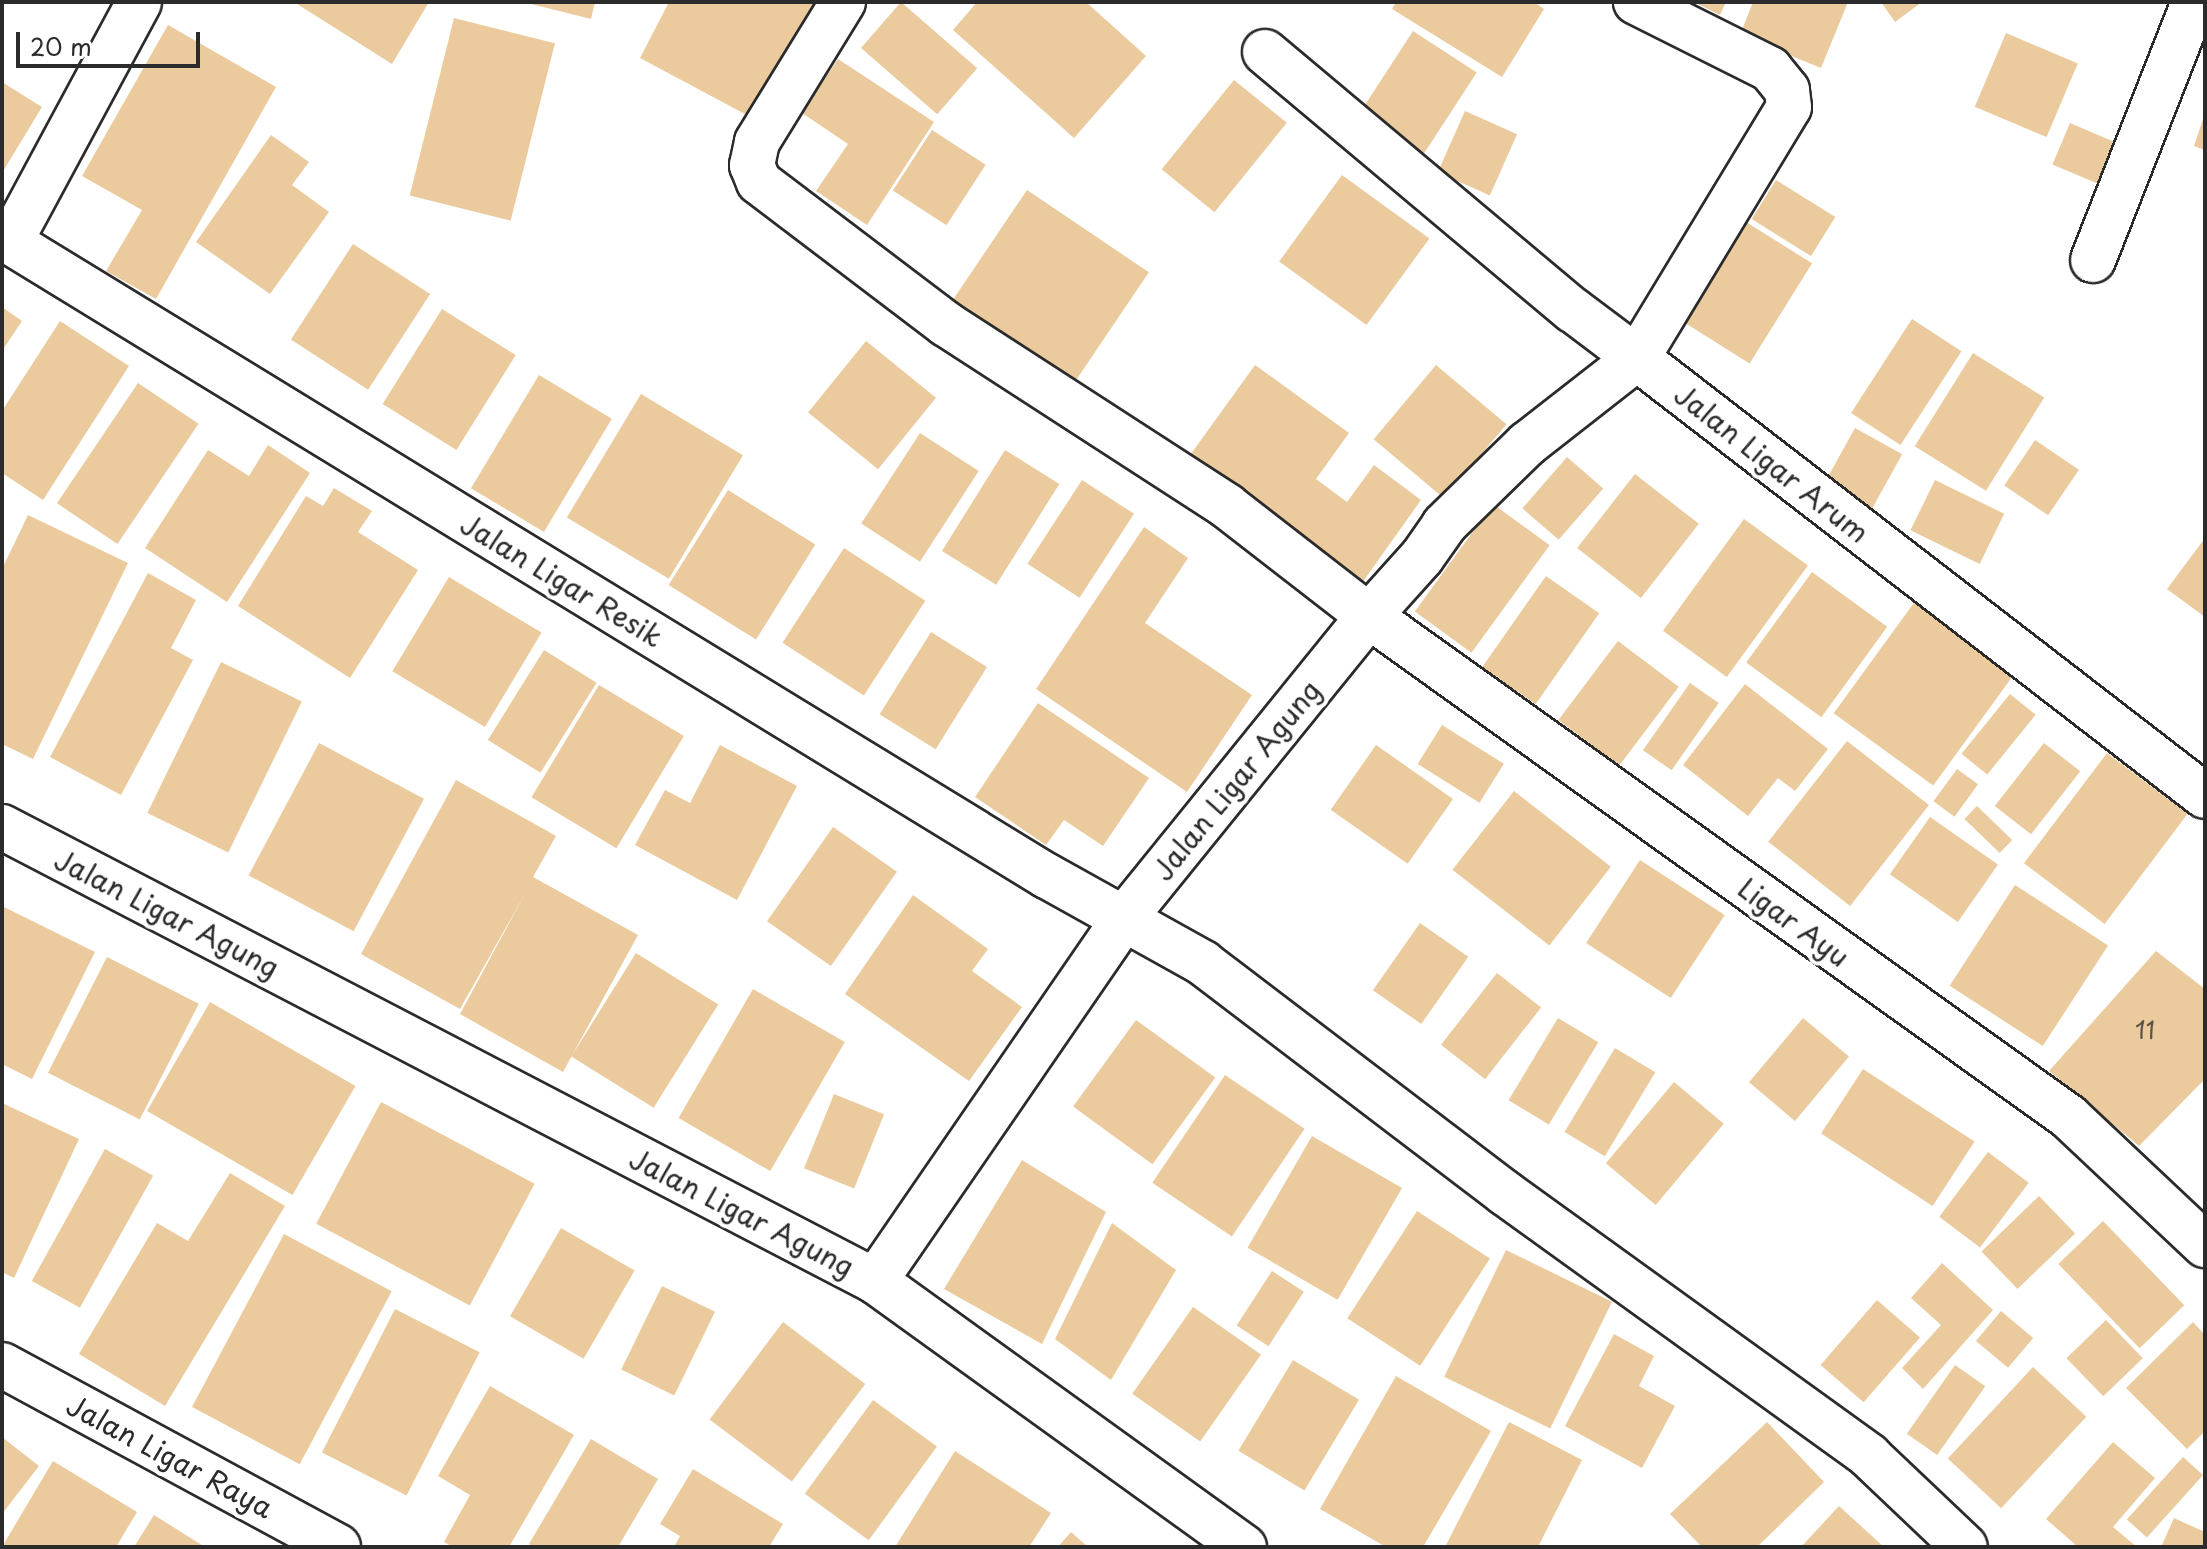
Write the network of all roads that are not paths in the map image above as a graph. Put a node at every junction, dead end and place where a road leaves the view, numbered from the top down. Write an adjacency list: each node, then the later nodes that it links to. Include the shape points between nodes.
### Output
1 (139, 2): 6 (street)
2 (843, 2): 9 (street, Ligar Ayu, via 757,142 752,165 759,182 946,324 1227,506)
3 (1636, 2): 8 (street, via 1770,69 1787,90 1789,107)
4 (2194, 2): 7 (street)
5 (1265, 52): 8 (street, Jalan Ligar Arum)
6 (6, 240): 12 (street, Jalan Ligar Resik, via 1047,876)
7 (2093, 260)
8 (1637, 358): 9 (street, via 1527,444 1444,525); 10 (street, Jalan Ligar Arum)
9 (1369, 616): 12 (street, Jalan Ligar Agung); 13 (street, Ligar Ayu, via 2069,1117)
10 (2205, 796)
11 (2, 827): 14 (street, Jalan Ligar Agung)
12 (1125, 917): 14 (street, Jalan Ligar Agung); 18 (street, Jalan Ligar Resik, via 1203,963 1505,1193 1869,1456)
13 (2205, 1245)
14 (875, 1281): 17 (street)
15 (2, 1365): 16 (street, Jalan Ligar Raya)
16 (338, 1547)
17 (1244, 1547)
18 (1965, 1547)

